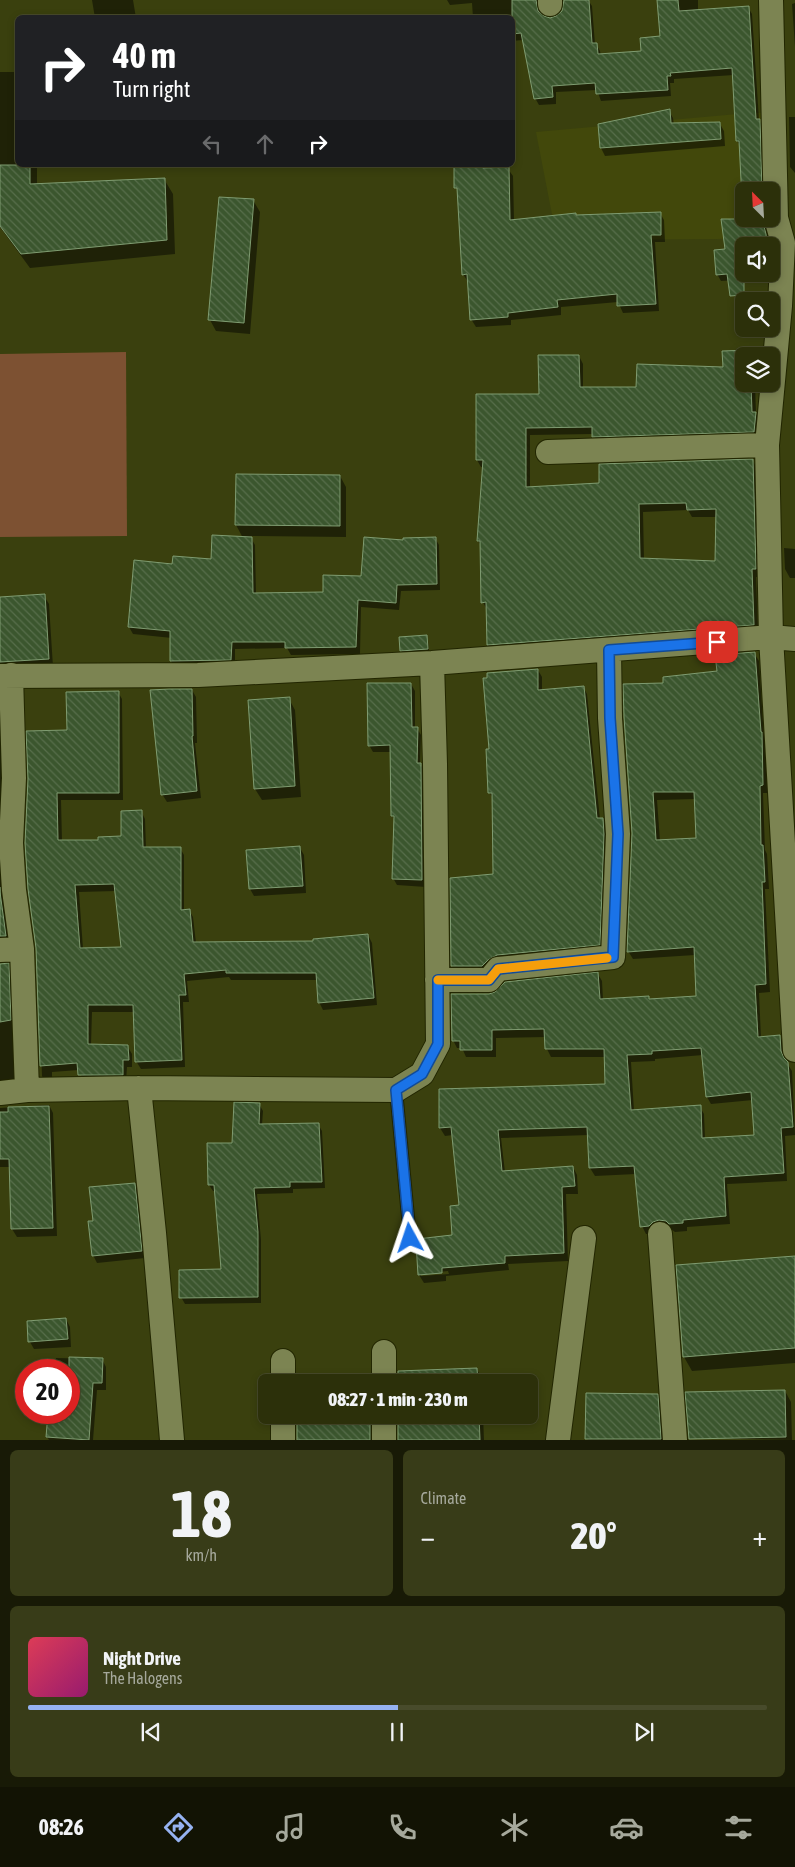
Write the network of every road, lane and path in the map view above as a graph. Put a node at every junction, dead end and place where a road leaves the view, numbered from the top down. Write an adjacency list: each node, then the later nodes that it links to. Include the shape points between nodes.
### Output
1 (770, 0): 2 (street, via 776,218 782,243)
2 (788, 306): 3 (street)
3 (767, 444): 4 (street); 5 (street)
4 (548, 452)
5 (771, 638): 6 (street); 7 (street); 12 (street)
6 (795, 639)
7 (609, 650): 8 (street); 11 (street, via 618,834 613,957 498,969 489,980)
8 (432, 663): 9 (street, via 198,675); 11 (street)
9 (6, 676): 10 (street, via 14,778)
10 (11, 949): 14 (street)
11 (438, 980): 15 (street, via 438,1044 422,1074)
12 (795, 1050)
13 (139, 1088): 14 (street); 15 (street); 24 (street)
14 (27, 1090): 16 (street)
15 (396, 1090): 18 (lane)
16 (0, 1093)
17 (660, 1234): 28 (street)
18 (410, 1238)
19 (584, 1238): 27 (street)
20 (384, 1352): 21 (street)
21 (384, 1374)
22 (283, 1424): 25 (street)
23 (384, 1424): 26 (street)
24 (172, 1440)
25 (283, 1440)
26 (384, 1440)
27 (558, 1440)
28 (675, 1440)

